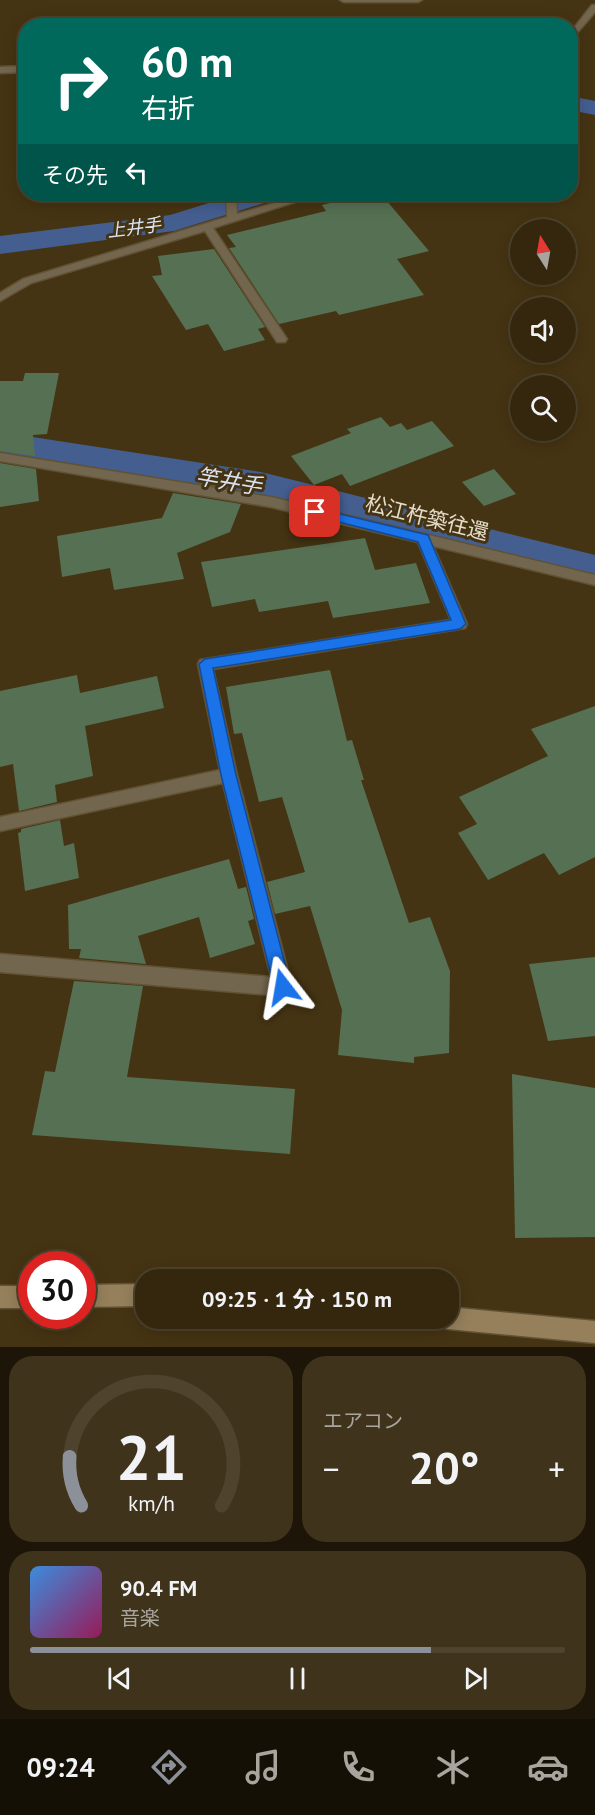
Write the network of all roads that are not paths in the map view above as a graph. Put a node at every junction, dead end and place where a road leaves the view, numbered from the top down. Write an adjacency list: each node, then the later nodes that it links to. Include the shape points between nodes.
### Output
1 (344, 0): 2 (street)
2 (418, 0)
3 (595, 7): 4 (street)
4 (578, 28)
5 (18, 69): 6 (street)
6 (0, 70)
7 (231, 201): 9 (street)
8 (293, 201): 9 (street)
9 (232, 220): 10 (street)
10 (208, 228): 11 (street, via 27,281); 12 (street)
11 (0, 298)
12 (281, 339)
13 (0, 457): 14 (street, 松江杵築往還, via 272,502)
14 (423, 538): 15 (street, 松江杵築往還); 16 (street, via 460,624 205,664)
15 (595, 580)
16 (229, 775): 17 (street); 18 (street, via 283,987)
17 (0, 824)
18 (0, 963)
19 (135, 1294): 20 (main road)
20 (96, 1296)
21 (0, 1297): 22 (main road)
22 (18, 1297)
23 (459, 1319): 24 (main road)
24 (595, 1332)

